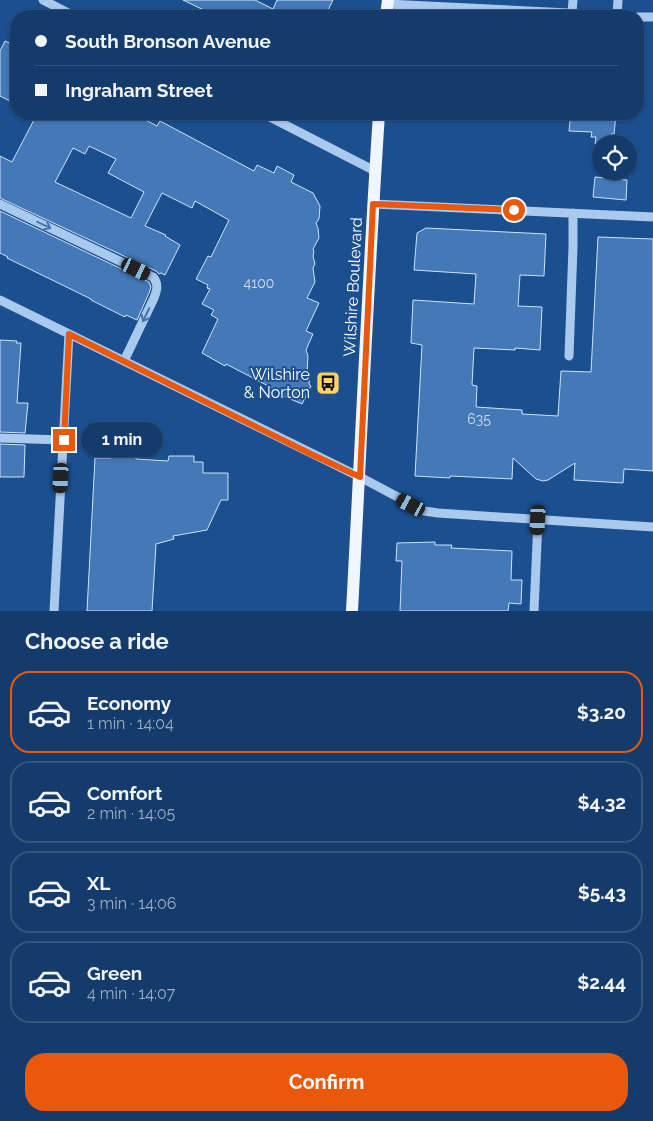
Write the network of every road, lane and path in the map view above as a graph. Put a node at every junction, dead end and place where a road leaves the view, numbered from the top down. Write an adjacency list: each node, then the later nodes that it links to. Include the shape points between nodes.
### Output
1 (43, 0): 3 (street)
2 (387, 7): 4 (street)
3 (62, 10)
4 (480, 10)
5 (276, 120): 7 (street)
6 (379, 120): 7 (main road, Wilshire Boulevard)
7 (375, 171): 9 (main road, Wilshire Boulevard)
8 (0, 204): 15 (street, one-way to 15, via 153,277 157,290)
9 (373, 204): 10 (street); 18 (main road, Wilshire Boulevard)
10 (573, 213): 11 (street); 14 (street)
11 (653, 217)
12 (0, 300): 13 (street)
13 (69, 334): 15 (street); 17 (street)
14 (569, 356)
15 (124, 361): 18 (street)
16 (0, 438): 17 (street)
17 (64, 440): 21 (street)
18 (360, 477): 19 (street, via 424,511); 22 (main road, Wilshire Boulevard)
19 (538, 520): 20 (street); 23 (street)
20 (653, 527)
21 (54, 611)
22 (352, 611)
23 (534, 611)

